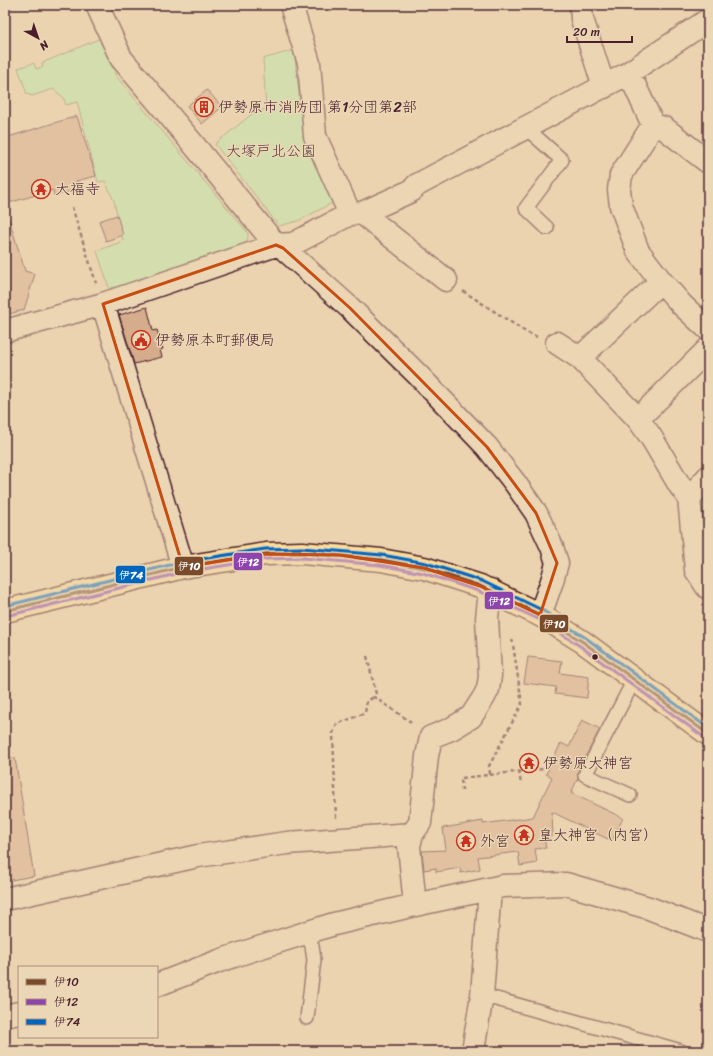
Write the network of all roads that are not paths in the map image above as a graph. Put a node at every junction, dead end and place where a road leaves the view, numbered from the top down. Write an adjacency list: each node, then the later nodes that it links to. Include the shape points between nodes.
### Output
1 (97, 5): 12 (street, via 121,58)
2 (291, 5): 10 (street, via 309,63 316,136)
3 (581, 5): 6 (street, via 582,19)
4 (708, 20): 5 (street)
5 (627, 74): 6 (street); 7 (street)
6 (604, 87): 8 (street)
7 (653, 125): 9 (street, via 664,128); 14 (street, via 621,175 619,190 621,206 638,251)
8 (525, 127): 10 (street, via 417,185 411,191); 11 (lane, via 562,160 526,208)
9 (708, 162)
10 (356, 214): 12 (street, via 294,244); 13 (street)
11 (546, 228)
12 (276, 245): 15 (street); 28 (street, via 283,248 356,314 418,375 487,447 515,483 536,513 557,563)
13 (446, 280)
14 (661, 281): 16 (street, via 682,306); 20 (street)
15 (103, 304): 17 (street); 24 (street)
16 (708, 329)
17 (5, 331)
18 (557, 343): 20 (street)
19 (708, 349): 21 (street)
20 (580, 358): 21 (street)
21 (638, 419): 23 (street)
22 (708, 477): 23 (street)
23 (689, 498): 25 (street)
24 (183, 567): 26 (main road, via 266,554 340,555 424,568); 27 (main road)
25 (705, 579)
26 (490, 590): 28 (main road); 32 (street, via 487,618 490,676 488,689 471,717 431,737 420,823)
27 (5, 611)
28 (540, 615): 29 (main road)
29 (634, 680): 30 (main road); 31 (lane, via 585,775)
30 (708, 734)
31 (630, 795)
32 (412, 834): 34 (street, via 287,843 198,856); 35 (street, via 409,846)
33 (490, 889): 35 (street); 36 (street, via 503,886 566,884 649,908); 39 (street)
34 (5, 899)
35 (415, 905): 37 (street, via 334,924)
36 (708, 931)
37 (307, 934): 38 (street, via 226,959); 42 (lane, via 314,960)
38 (158, 985)
39 (482, 995): 43 (street); 44 (lane)
40 (18, 1013): 41 (street)
41 (5, 1016)
42 (307, 1018)
43 (473, 1051)
44 (681, 1051)

